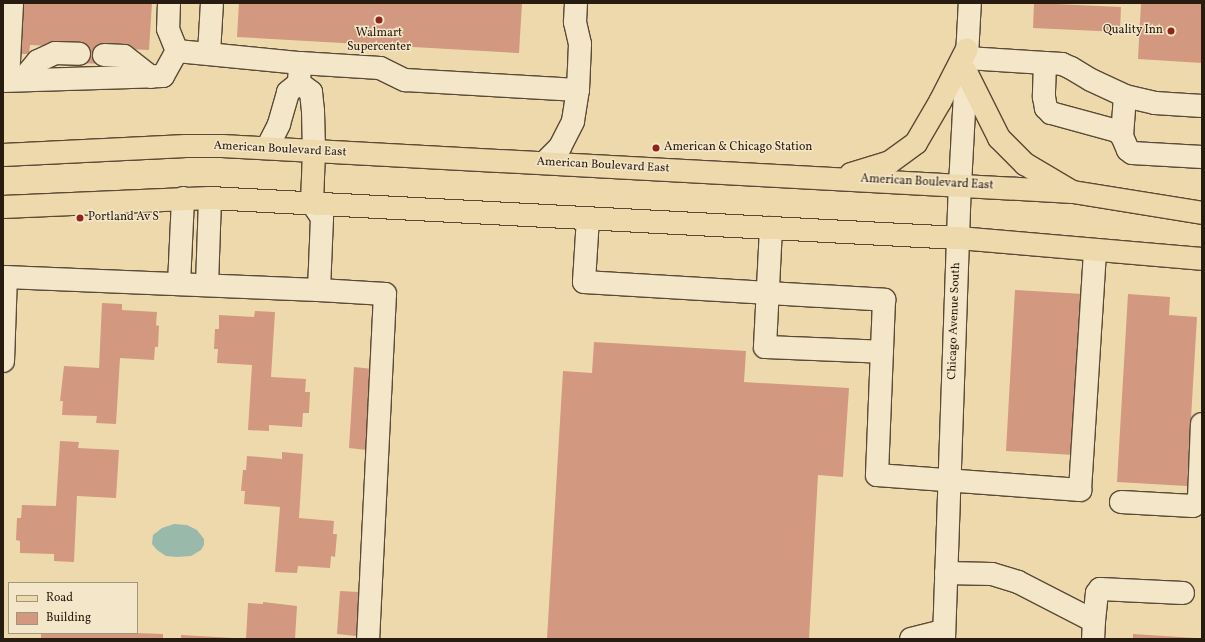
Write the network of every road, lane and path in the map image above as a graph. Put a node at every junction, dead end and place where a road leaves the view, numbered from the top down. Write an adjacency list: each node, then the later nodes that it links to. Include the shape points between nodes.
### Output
1 (12, 3): 14 (street)
2 (169, 3): 6 (street, via 168,29)
3 (212, 3): 7 (street)
4 (576, 3): 15 (street, via 575,22 580,44)
5 (970, 3): 10 (street, Chicago Avenue South)
6 (177, 51): 7 (street); 13 (street, via 163,76)
7 (209, 53): 12 (street)
8 (79, 54): 14 (street, via 56,53 38,60)
9 (104, 55): 13 (street, via 124,56)
10 (967, 60): 11 (street); 24 (main road, via 916,143 890,162); 25 (street, Chicago Avenue South); 26 (main road, via 998,138 1025,164)
11 (1045, 63): 16 (street, via 1062,64); 18 (street, via 1044,97 1046,108 1051,113 1117,131)
12 (300, 73): 15 (street, via 380,68 405,80); 19 (street, via 288,92 279,124); 20 (street, via 311,92)
13 (151, 77): 14 (street)
14 (11, 80)
15 (578, 90): 23 (street, via 573,121 560,147)
16 (1125, 96): 17 (street, via 1156,103); 18 (street)
17 (1202, 106)
18 (1122, 136): 22 (street, via 1132,153)
19 (267, 148): 20 (main road, American Boulevard East); 21 (main road, American Boulevard East, via 186,146)
20 (314, 151): 23 (main road, American Boulevard East); 29 (main road)
21 (3, 155)
22 (1202, 157)
23 (544, 163): 24 (main road, American Boulevard East)
24 (838, 179): 25 (main road, American Boulevard East)
25 (960, 185): 26 (main road, American Boulevard East); 34 (street, Chicago Avenue South)
26 (1073, 192): 31 (main road, American Boulevard East)
27 (183, 198): 28 (main road); 30 (main road); 37 (street)
28 (210, 198): 29 (main road); 38 (street)
29 (312, 203): 32 (main road); 39 (street, via 322,218)
30 (3, 207)
31 (1202, 213)
32 (588, 218): 33 (main road); 40 (street, via 584,282)
33 (771, 228): 34 (main road); 40 (street)
34 (958, 238): 35 (main road); 44 (street, Chicago Avenue South)
35 (1095, 250): 36 (main road); 44 (street, via 1080,490)
36 (1202, 259)
37 (179, 284): 38 (street); 42 (street, via 6,277)
38 (207, 285): 39 (street)
39 (319, 290): 50 (street, via 385,294)
40 (768, 293): 41 (street, via 884,300); 41 (street, via 765,347)
41 (882, 352): 44 (street, via 877,475)
42 (3, 361)
43 (1202, 424): 45 (street, via 1199,498 1193,506)
44 (949, 480): 46 (street, Chicago Avenue South)
45 (1121, 502)
46 (946, 573): 48 (street, via 992,574 1018,582); 49 (street, Chicago Avenue South)
47 (1183, 593): 48 (street, via 1100,589 1096,593)
48 (1094, 630)
49 (944, 635): 51 (street)
50 (368, 639)
51 (911, 639)

